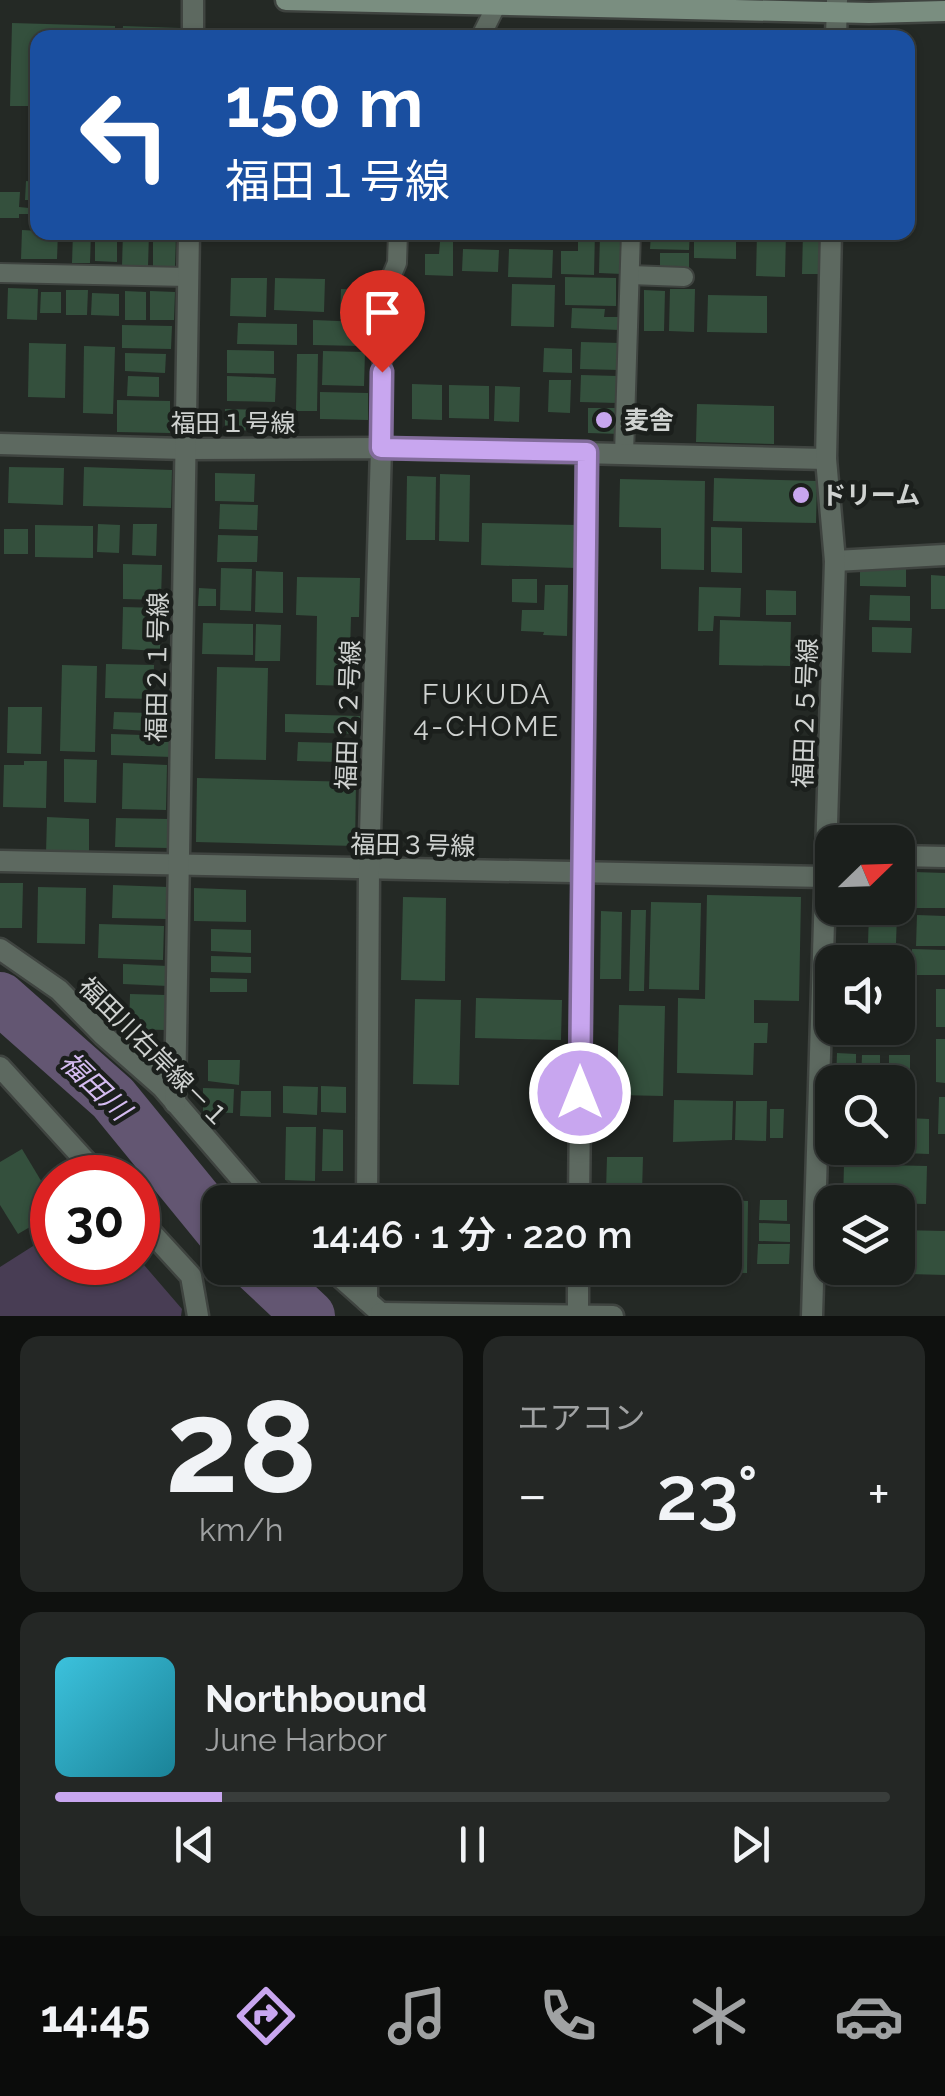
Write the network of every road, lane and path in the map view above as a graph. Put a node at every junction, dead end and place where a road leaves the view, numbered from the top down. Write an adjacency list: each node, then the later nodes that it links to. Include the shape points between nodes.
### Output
1 (193, 0): 6 (street)
2 (286, 0): 3 (main road)
3 (497, 4): 4 (main road); 7 (lane)
4 (837, 6): 5 (main road)
5 (945, 11)
6 (193, 30)
7 (484, 30)
8 (189, 240): 14 (street, 福田２１号線)
9 (398, 240): 17 (lane, 福田２２号線, via 397,263 383,296)
10 (631, 240): 13 (lane)
11 (832, 240): 21 (street, 福田２５号線)
12 (0, 273): 14 (lane)
13 (630, 275): 15 (lane); 20 (lane)
14 (188, 277): 18 (street, 福田２１号線)
15 (684, 277)
16 (0, 444): 18 (street, 福田１号線)
17 (381, 448): 18 (street, 福田１号線); 19 (street, 福田１号線); 29 (street, 福田２２号線)
18 (185, 449): 28 (street, 福田２１号線)
19 (587, 452): 20 (street, 福田１号線); 30 (street)
20 (624, 454): 21 (street, 福田１号線)
21 (826, 459): 23 (street, 福田２５号線)
22 (945, 555): 23 (street)
23 (835, 562): 24 (street, 福田２５号線)
24 (830, 825)
25 (915, 856): 26 (street)
26 (945, 857)
27 (0, 860): 28 (street, 福田３号線)
28 (179, 865): 29 (street, 福田３号線); 35 (street, 福田２１号線)
29 (369, 870): 30 (street, 福田３号線); 38 (street, 福田２２号線)
30 (581, 874): 31 (street, 福田３号線); 39 (street)
31 (815, 877)
32 (824, 925): 48 (street, 福田２５号線)
33 (0, 950): 35 (street, 福田川右岸線－１, via 59,990)
34 (0, 1067): 36 (street)
35 (175, 1103): 37 (street, 福田川右岸線－１)
36 (80, 1155)
37 (246, 1185)
38 (367, 1185)
39 (579, 1185)
40 (160, 1242): 45 (street, via 191,1276)
41 (349, 1285): 44 (street)
42 (371, 1285): 44 (street)
43 (578, 1285): 46 (street)
44 (377, 1310): 46 (street)
45 (198, 1316)
46 (578, 1316): 47 (street)
47 (614, 1316)
48 (812, 1316)

